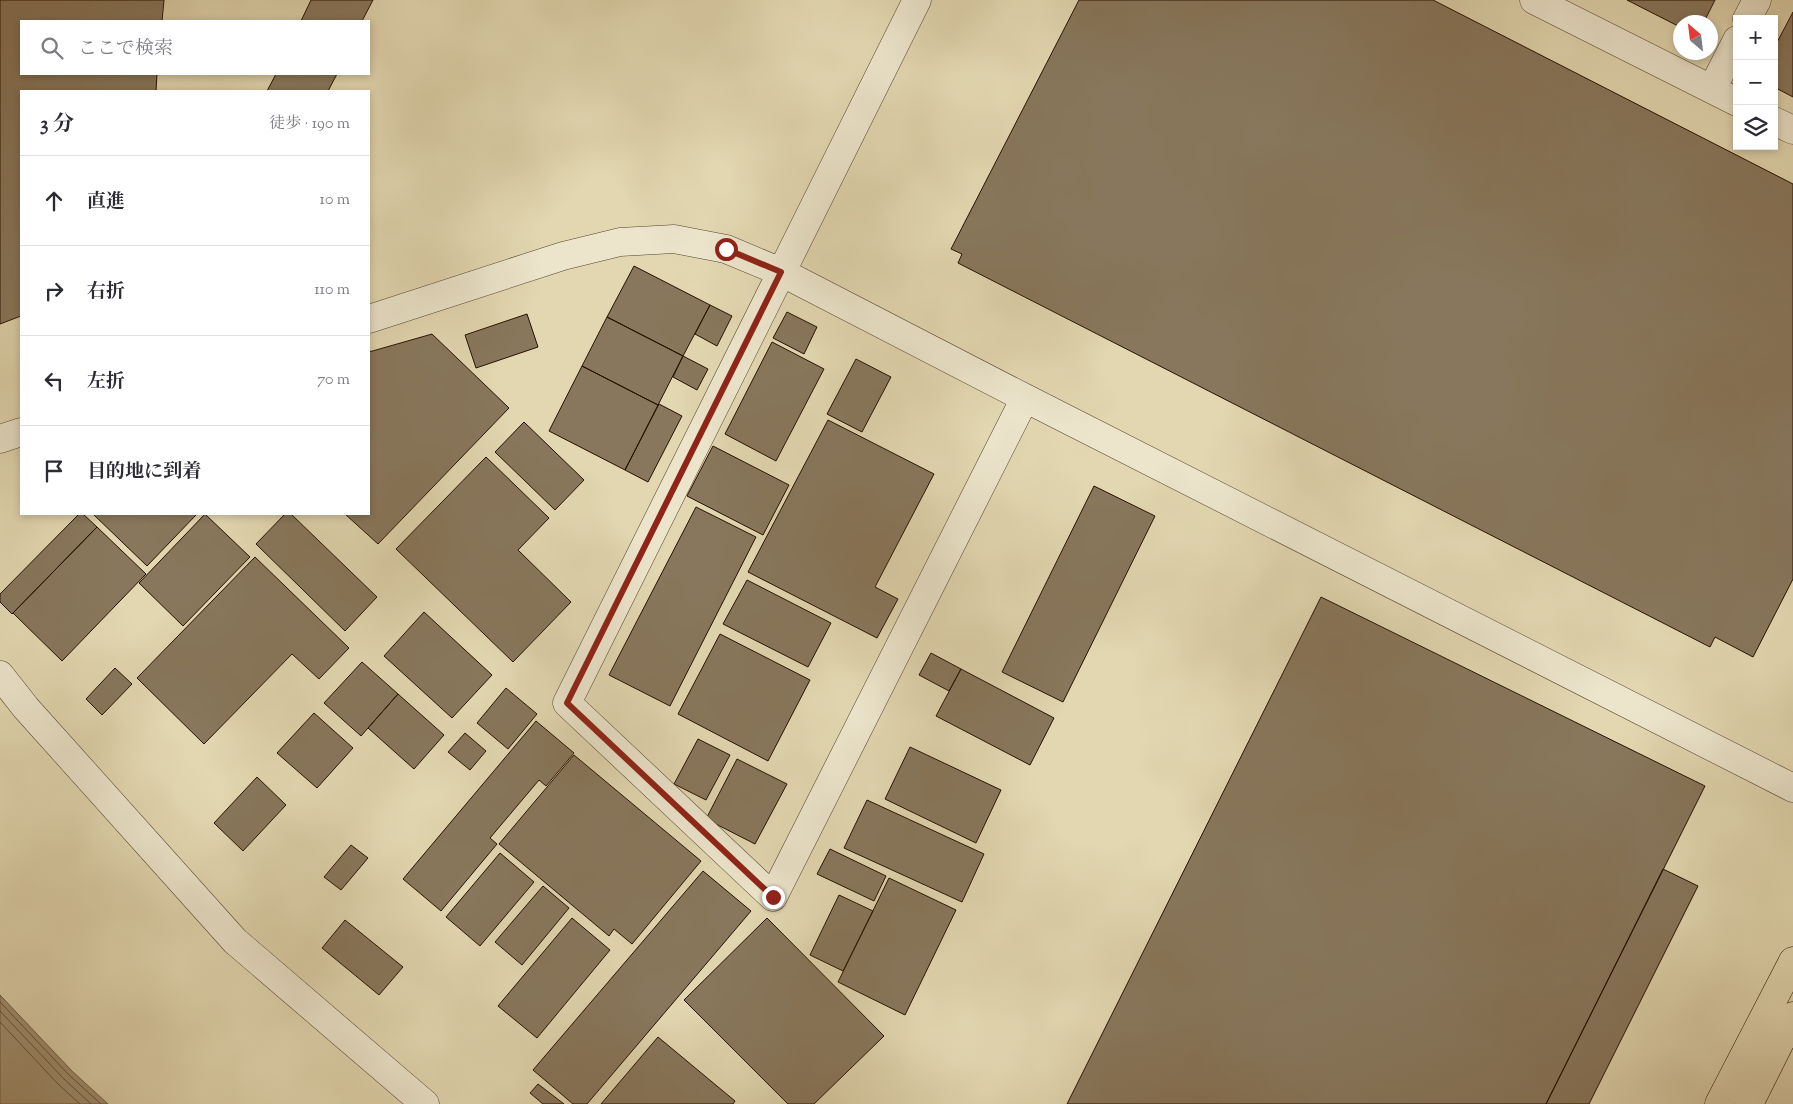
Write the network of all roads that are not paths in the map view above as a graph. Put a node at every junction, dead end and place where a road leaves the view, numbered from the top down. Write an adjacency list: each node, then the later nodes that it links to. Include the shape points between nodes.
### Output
1 (917, 0): 10 (street)
2 (1534, 0): 6 (street)
3 (1757, 0): 4 (street)
4 (1749, 15)
5 (1733, 48): 6 (street)
6 (1712, 89): 7 (street)
7 (1733, 100)
8 (1778, 123): 9 (street)
9 (1793, 130)
10 (781, 272): 11 (street, via 726,249 674,240 620,242 563,256); 12 (street); 12 (street, via 567,703 773,897)
11 (370, 319)
12 (1025, 398): 16 (street)
13 (20, 432): 14 (street)
14 (0, 439)
15 (0, 675): 21 (street, via 235,941)
16 (1793, 788)
17 (1793, 961): 22 (main road)
18 (1793, 1016): 20 (main road)
19 (1793, 1025): 20 (main road)
20 (1770, 1063): 23 (main road)
21 (424, 1104)
22 (1720, 1104)
23 (1749, 1104)

